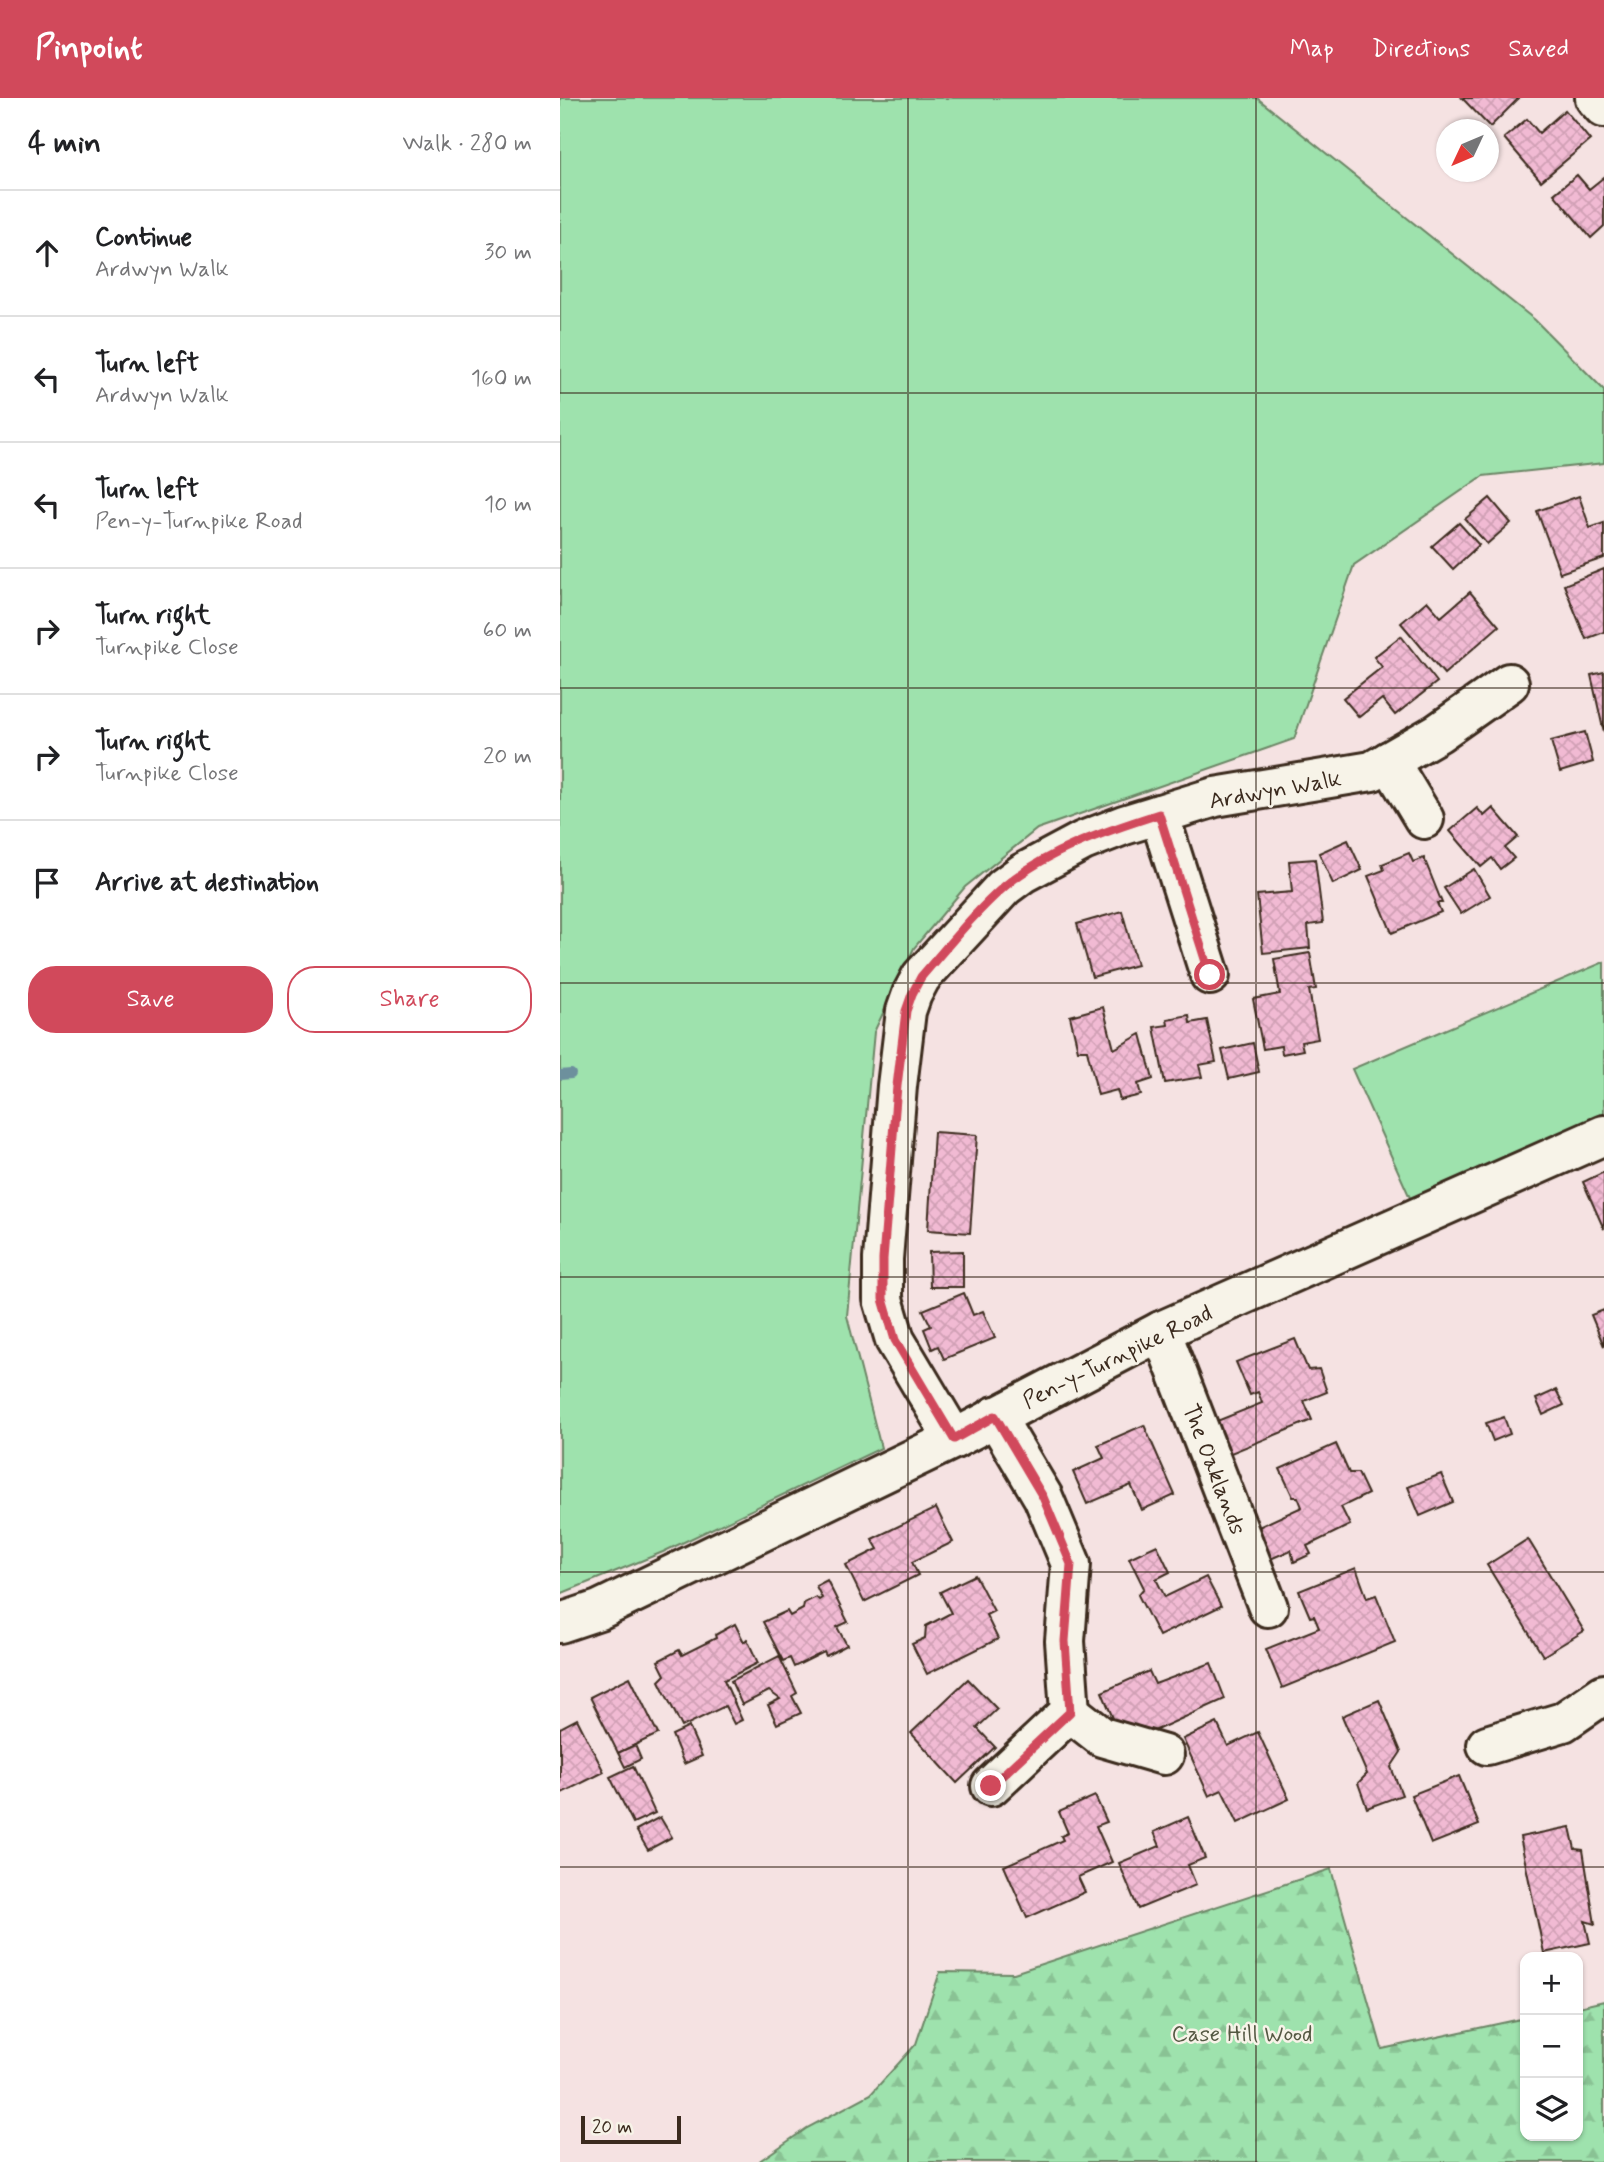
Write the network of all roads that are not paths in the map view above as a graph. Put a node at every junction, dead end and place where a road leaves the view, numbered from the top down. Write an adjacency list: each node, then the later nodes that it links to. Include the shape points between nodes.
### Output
1 (1595, 98): 2 (street)
2 (1604, 108)
3 (1509, 683): 4 (street, Ardwyn Walk)
4 (1389, 761): 5 (street, Ardwyn Walk, via 1361,775 1215,797); 6 (street)
5 (1159, 814): 7 (street); 11 (street, Ardwyn Walk, via 1083,841 1004,887 921,977 906,1011 883,1299 895,1340)
6 (1424, 819)
7 (1210, 975)
8 (1604, 1135): 9 (street, Pen-y-Turnpike Road)
9 (1161, 1331): 10 (street, Pen-y-Turnpike Road); 12 (street, The Oaklands)
10 (995, 1416): 11 (street, Pen-y-Turnpike Road); 15 (street, via 1043,1497 1071,1564 1065,1641)
11 (954, 1439): 13 (street, Pen-y-Turnpike Road, via 598,1610)
12 (1268, 1606)
13 (560, 1623)
14 (1604, 1694): 16 (street, via 1563,1722)
15 (1070, 1712): 17 (street, via 1102,1737); 18 (street)
16 (1487, 1745)
17 (1164, 1755)
18 (991, 1786)

